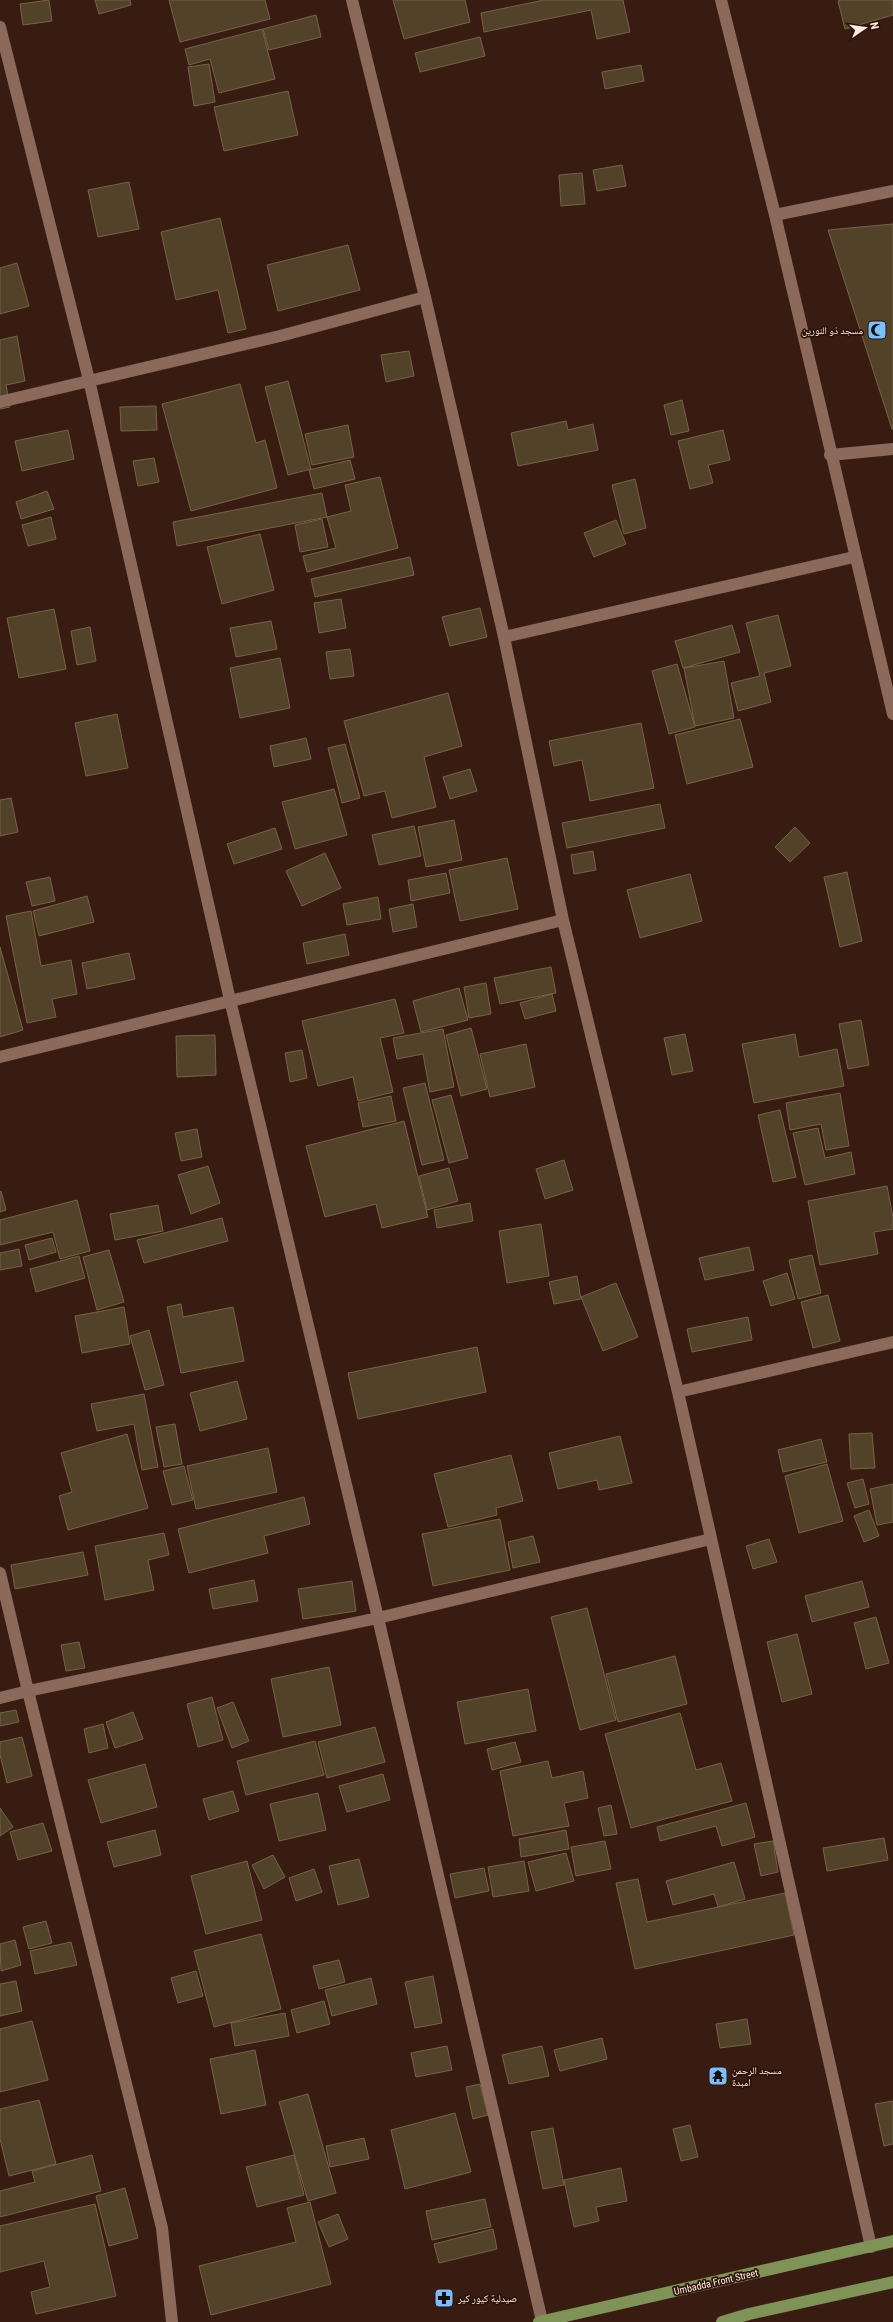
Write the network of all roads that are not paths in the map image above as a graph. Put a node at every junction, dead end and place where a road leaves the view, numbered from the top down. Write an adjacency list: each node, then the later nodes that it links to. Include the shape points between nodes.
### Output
1 (352, 0): 6 (street)
2 (721, 0): 5 (street)
3 (0, 27): 7 (street)
4 (893, 191): 5 (street)
5 (775, 215): 10 (street)
6 (425, 297): 7 (street, via 280,336); 12 (street)
7 (89, 380): 8 (street); 15 (street)
8 (0, 402)
9 (893, 449): 10 (street)
10 (830, 455): 11 (street)
11 (854, 557): 12 (street); 13 (street)
12 (504, 637): 14 (street)
13 (893, 714)
14 (563, 920): 15 (street); 18 (street)
15 (230, 1000): 16 (street); 21 (street)
16 (0, 1057)
17 (893, 1342): 18 (street)
18 (678, 1392): 19 (street)
19 (711, 1539): 21 (street); 25 (street)
20 (0, 1573): 22 (street)
21 (378, 1618): 22 (street); 29 (street)
22 (28, 1691): 23 (street); 28 (street, via 162,2228)
23 (0, 1698)
24 (893, 2241): 25 (main road, Umbadda Front Street)
25 (871, 2247): 29 (main road, Umbadda Front Street)
26 (893, 2282): 27 (main road)
27 (750, 2318): 30 (main road)
28 (172, 2322)
29 (541, 2322)
30 (722, 2322)

